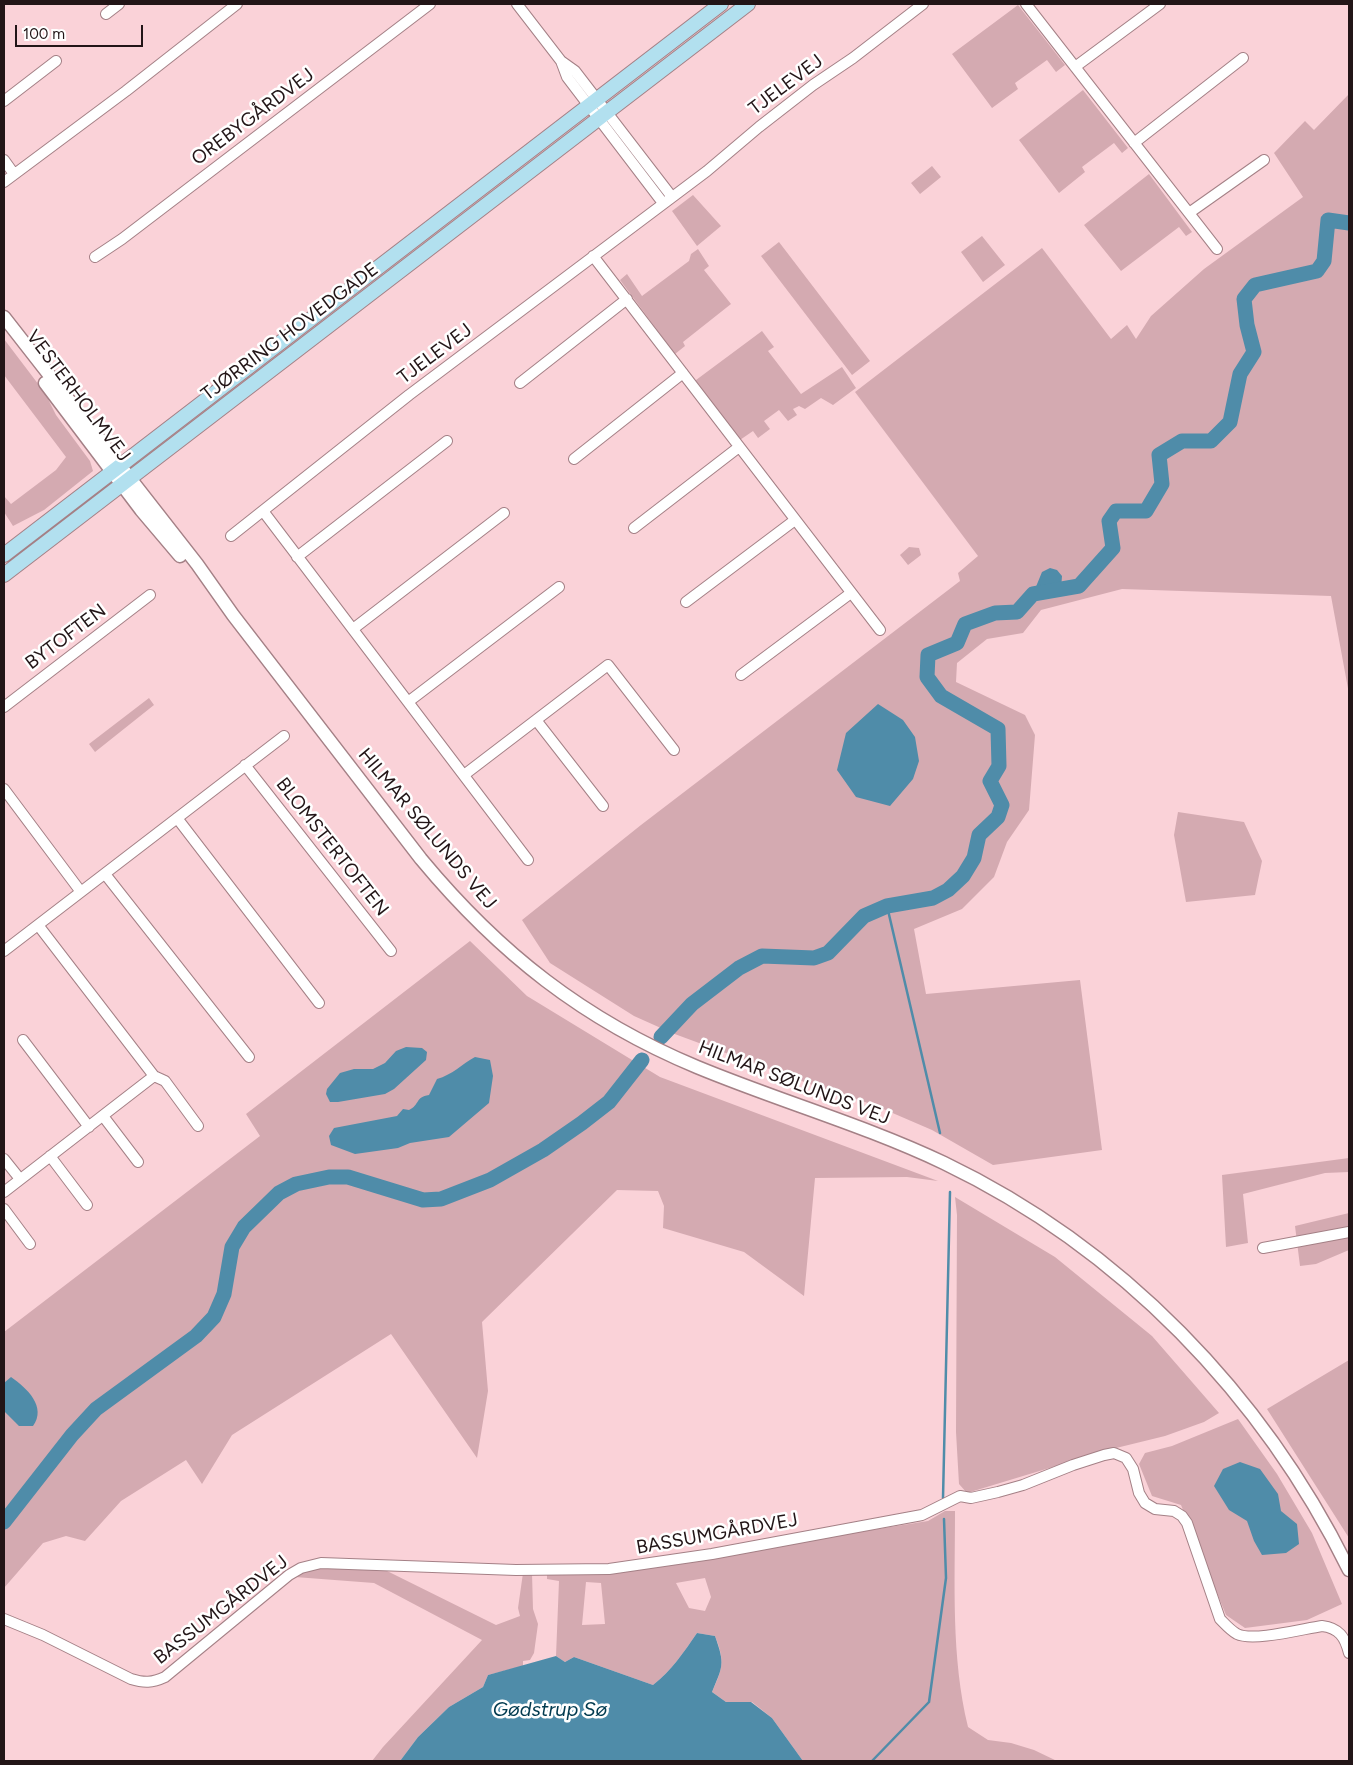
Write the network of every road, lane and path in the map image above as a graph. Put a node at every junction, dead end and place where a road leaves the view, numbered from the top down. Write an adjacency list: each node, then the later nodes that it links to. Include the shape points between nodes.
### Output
1 (119, 4): 10 (street)
2 (237, 4): 20 (street)
3 (430, 4): 26 (street, OREBYGÅRDVEJ)
4 (517, 4): 15 (street, via 561,61 575,70)
5 (721, 4): 15 (main road, TJØRRING HOVEDGADE)
6 (748, 4): 16 (main road, TJØRRING HOVEDGADE)
7 (923, 4): 22 (street, TJELEVEJ, via 808,89)
8 (1026, 4): 13 (street)
9 (1160, 4): 13 (street)
10 (106, 14)
11 (1243, 58): 17 (street)
12 (56, 61): 14 (street)
13 (1075, 67): 17 (street)
14 (4, 101)
15 (593, 102): 16 (street); 35 (main road, TJØRRING HOVEDGADE)
16 (602, 115): 22 (street); 36 (main road, TJØRRING HOVEDGADE)
17 (1134, 143): 23 (street)
18 (4, 160): 20 (street)
19 (1264, 160): 23 (street)
20 (14, 174): 21 (street)
21 (4, 182)
22 (668, 200): 25 (street, TJELEVEJ)
23 (1189, 213): 24 (street)
24 (1217, 249)
25 (593, 256): 27 (street); 37 (street, TJELEVEJ, via 409,395)
26 (95, 257)
27 (627, 299): 30 (street); 31 (street)
28 (4, 316): 35 (street, VESTERHOLMVEJ)
29 (4, 330): 35 (street, VESTERHOLMVEJ)
30 (683, 373): 33 (street); 34 (street)
31 (520, 383)
32 (447, 440): 43 (street)
33 (739, 447): 39 (street); 40 (street)
34 (574, 459)
35 (116, 469): 36 (street, VESTERHOLMVEJ); 42 (main road, TJØRRING HOVEDGADE)
36 (126, 481): 44 (main road, TJØRRING HOVEDGADE); 85 (street, HILMAR SØLUNDS VEJ, via 191,569 233,615 439,880 518,959 579,1005 628,1034 698,1067 948,1165 1015,1202 1079,1245 1166,1318 1232,1389 1300,1482)
37 (263, 511): 41 (street, TJELEVEJ); 43 (street)
38 (504, 513): 49 (street)
39 (795, 520): 46 (street); 48 (street)
40 (634, 528)
41 (231, 536)
42 (4, 555)
43 (298, 556): 49 (street)
44 (4, 575)
45 (559, 587): 52 (street)
46 (851, 594): 50 (street); 51 (street)
47 (150, 595): 53 (street, BYTOFTEN)
48 (686, 602)
49 (353, 629): 52 (street)
50 (880, 630)
51 (741, 675)
52 (408, 702): 58 (street)
53 (4, 707)
54 (536, 720): 56 (street, via 608,665); 58 (street); 60 (street)
55 (284, 736): 57 (street)
56 (674, 750)
57 (246, 765): 61 (street); 67 (street, BLOMSTERTOFTEN)
58 (464, 775): 62 (street)
59 (4, 789): 64 (street)
60 (603, 806)
61 (177, 818): 63 (street); 68 (street)
62 (528, 860)
63 (105, 874): 64 (street); 70 (street)
64 (81, 892): 65 (street)
65 (38, 925): 66 (street); 71 (street)
66 (4, 951)
67 (391, 951)
68 (319, 1003)
69 (23, 1040): 74 (street)
70 (249, 1057)
71 (154, 1076): 72 (street); 73 (street, via 165,1081)
72 (103, 1116): 74 (street); 77 (street)
73 (198, 1126)
74 (89, 1127): 75 (street)
75 (50, 1156): 78 (street); 80 (street)
76 (4, 1159): 78 (street)
77 (138, 1162)
78 (20, 1180): 79 (street)
79 (4, 1192)
80 (87, 1205)
81 (4, 1209): 83 (street)
82 (1349, 1232): 84 (street)
83 (30, 1244)
84 (1263, 1248)
85 (1349, 1570)
86 (4, 1619): 87 (street, BASSUMGÅRDVEJ, via 131,1679 155,1682 289,1575 311,1565 609,1569 712,1554 922,1515 960,1496 971,1498 998,1492 1114,1453 1126,1458 1133,1469 1145,1503 1155,1509 1174,1511 1187,1523 1220,1619 1229,1628 1250,1638 1332,1627 1340,1633)
87 (1349, 1654)

